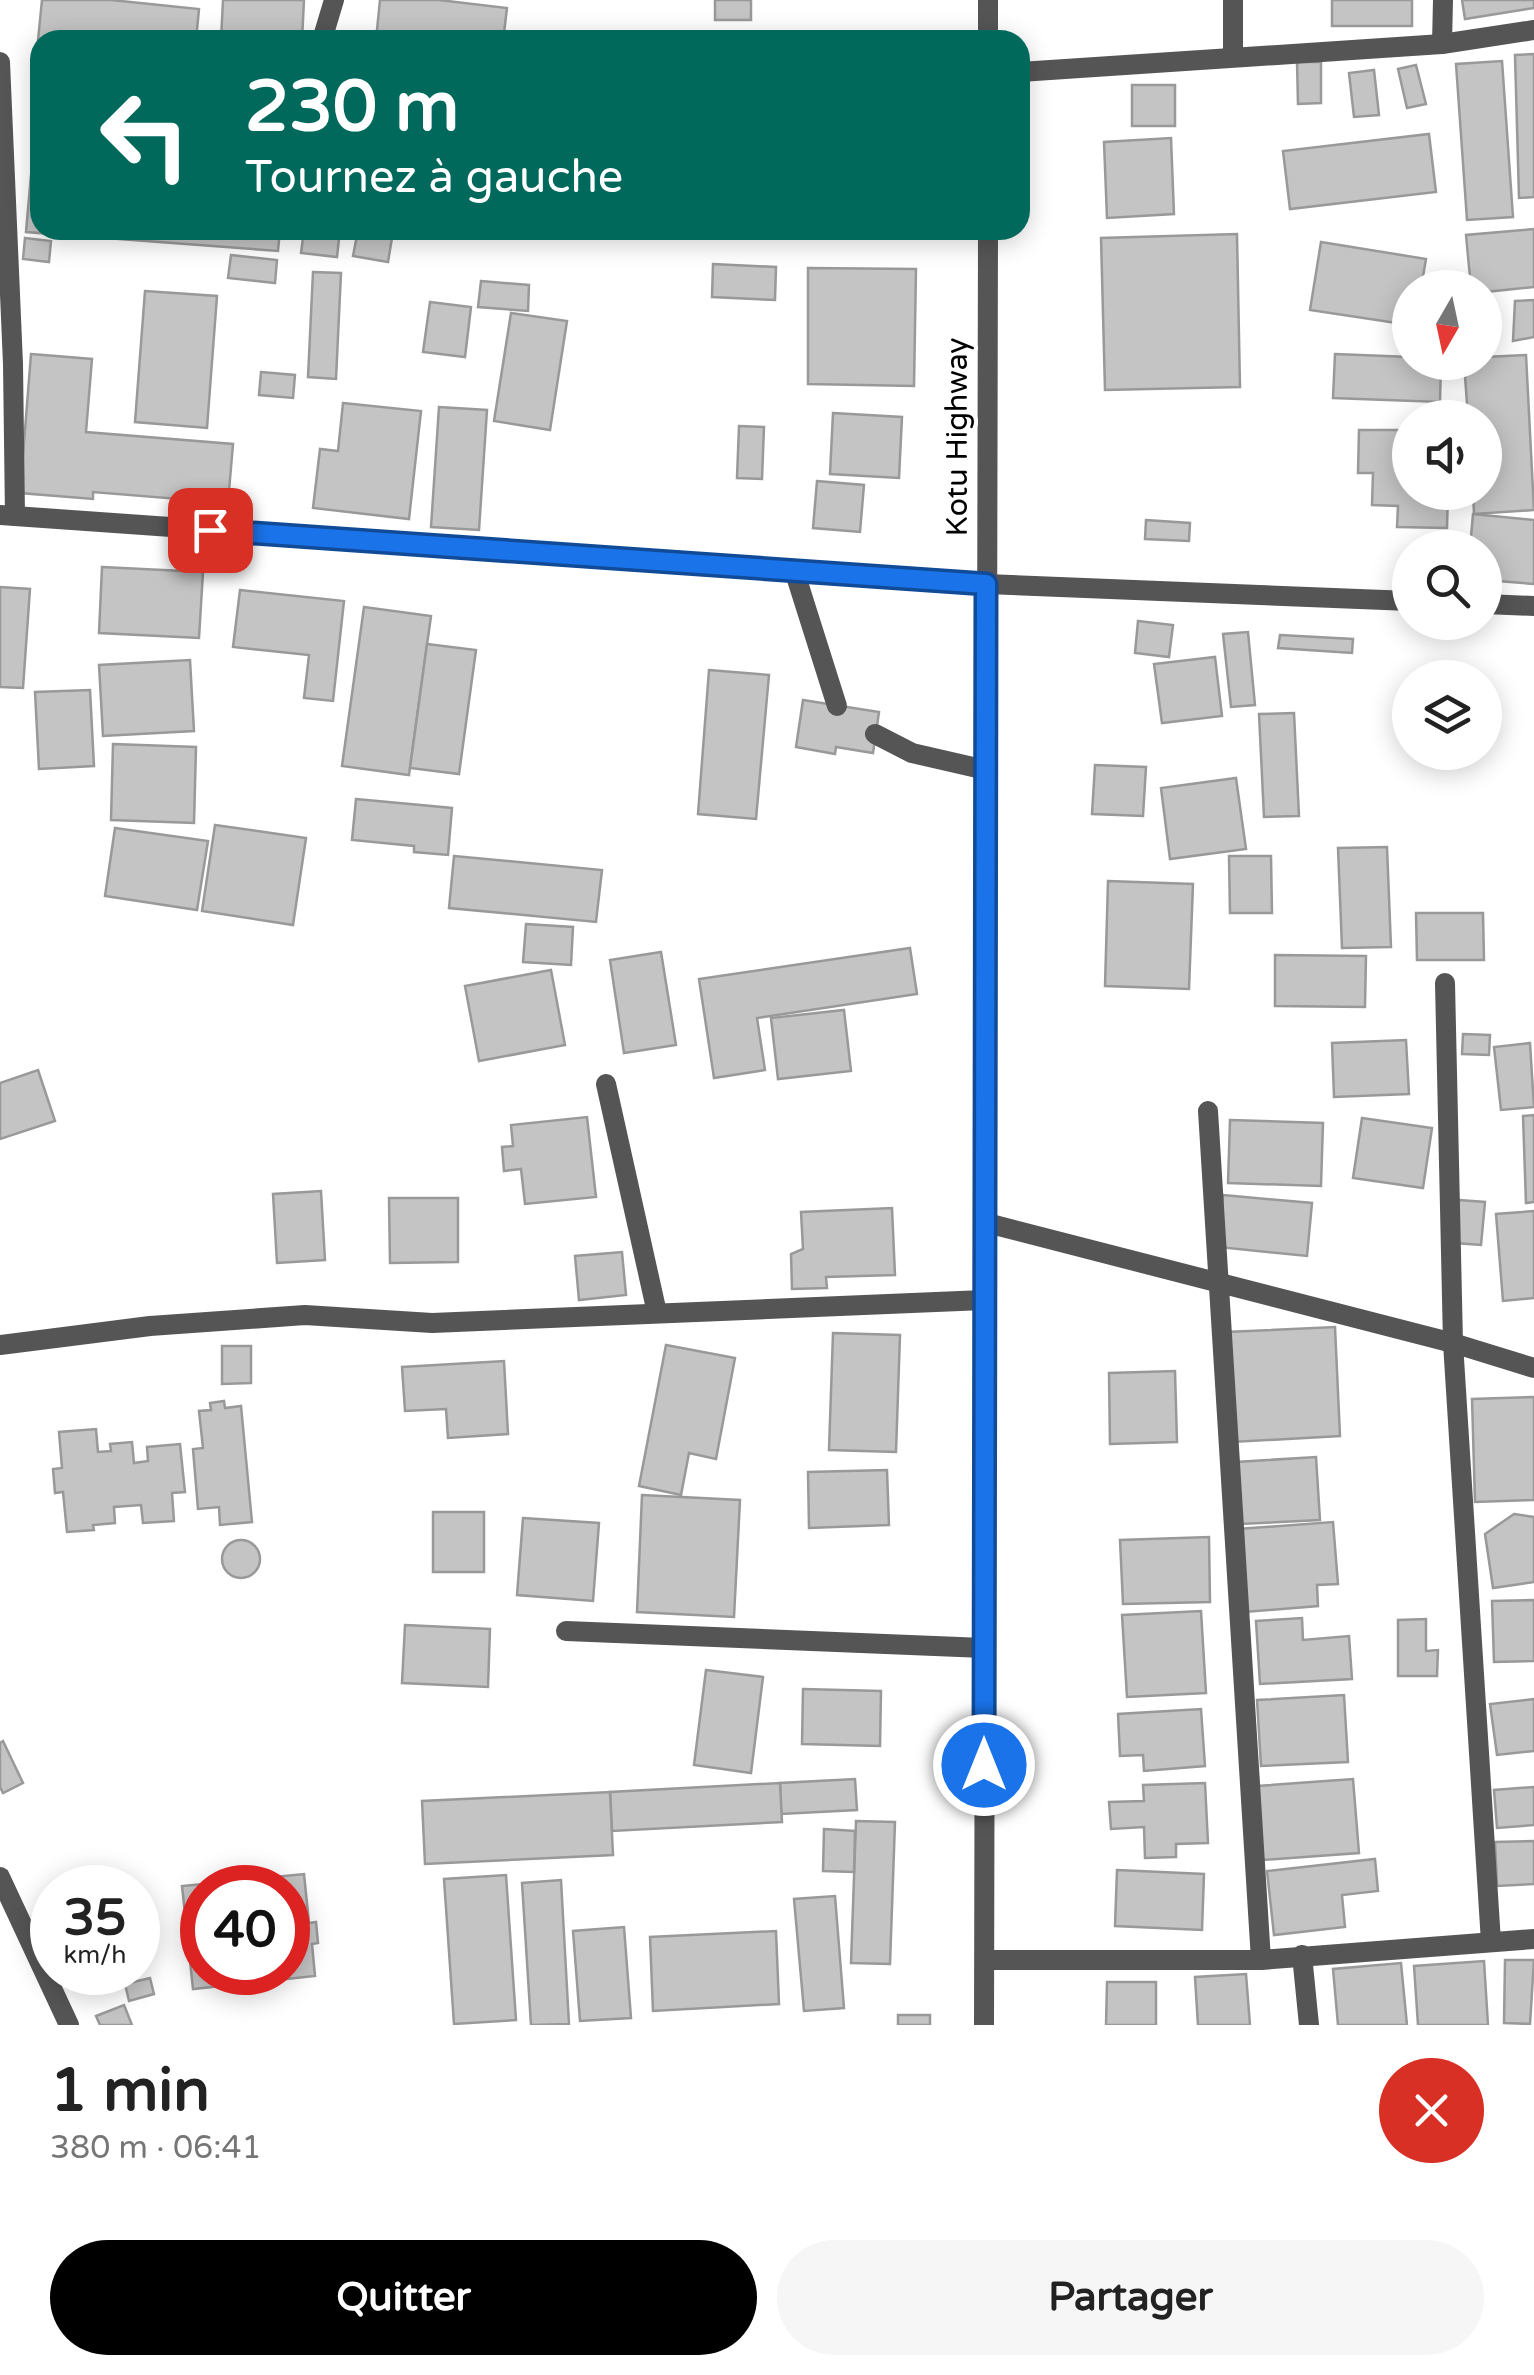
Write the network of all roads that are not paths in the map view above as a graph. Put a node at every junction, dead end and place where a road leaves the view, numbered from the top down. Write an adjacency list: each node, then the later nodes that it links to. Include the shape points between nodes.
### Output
1 (334, 0): 5 (street)
2 (988, 0): 6 (street)
3 (1233, 0): 9 (street)
4 (1443, 0): 8 (street)
5 (325, 30)
6 (988, 30)
7 (1534, 30): 8 (street)
8 (1442, 44): 9 (street)
9 (1233, 57): 11 (street)
10 (0, 62): 13 (street, via 13,364)
11 (1030, 71)
12 (988, 240): 15 (street, Kotu Highway)
13 (8, 515): 14 (street)
14 (794, 570): 15 (street); 19 (street)
15 (986, 584): 16 (street); 21 (street, Kotu Highway)
16 (1392, 600)
17 (1502, 605): 18 (street)
18 (1534, 606)
19 (837, 706)
20 (876, 734): 21 (street, via 912,753)
21 (986, 770): 25 (street, Kotu Highway)
22 (1445, 983): 29 (street)
23 (606, 1084): 28 (street)
24 (1208, 1110): 26 (street)
25 (984, 1222): 26 (street); 27 (street, Kotu Highway)
26 (1218, 1282): 29 (street); 39 (street)
27 (984, 1300): 28 (street); 33 (street, Kotu Highway)
28 (657, 1313): 30 (street, via 432,1323 306,1316)
29 (1453, 1343): 31 (street); 36 (street)
30 (0, 1344)
31 (1534, 1368)
32 (566, 1631): 33 (street)
33 (984, 1648): 38 (street, Kotu Highway)
34 (0, 1877): 40 (street)
35 (1534, 1938): 36 (street)
36 (1492, 1942): 37 (street)
37 (1302, 1955): 39 (street); 42 (street)
38 (985, 1960): 39 (street); 41 (street, Kotu Highway)
39 (1261, 1960)
40 (69, 2025)
41 (984, 2025)
42 (1309, 2025)

